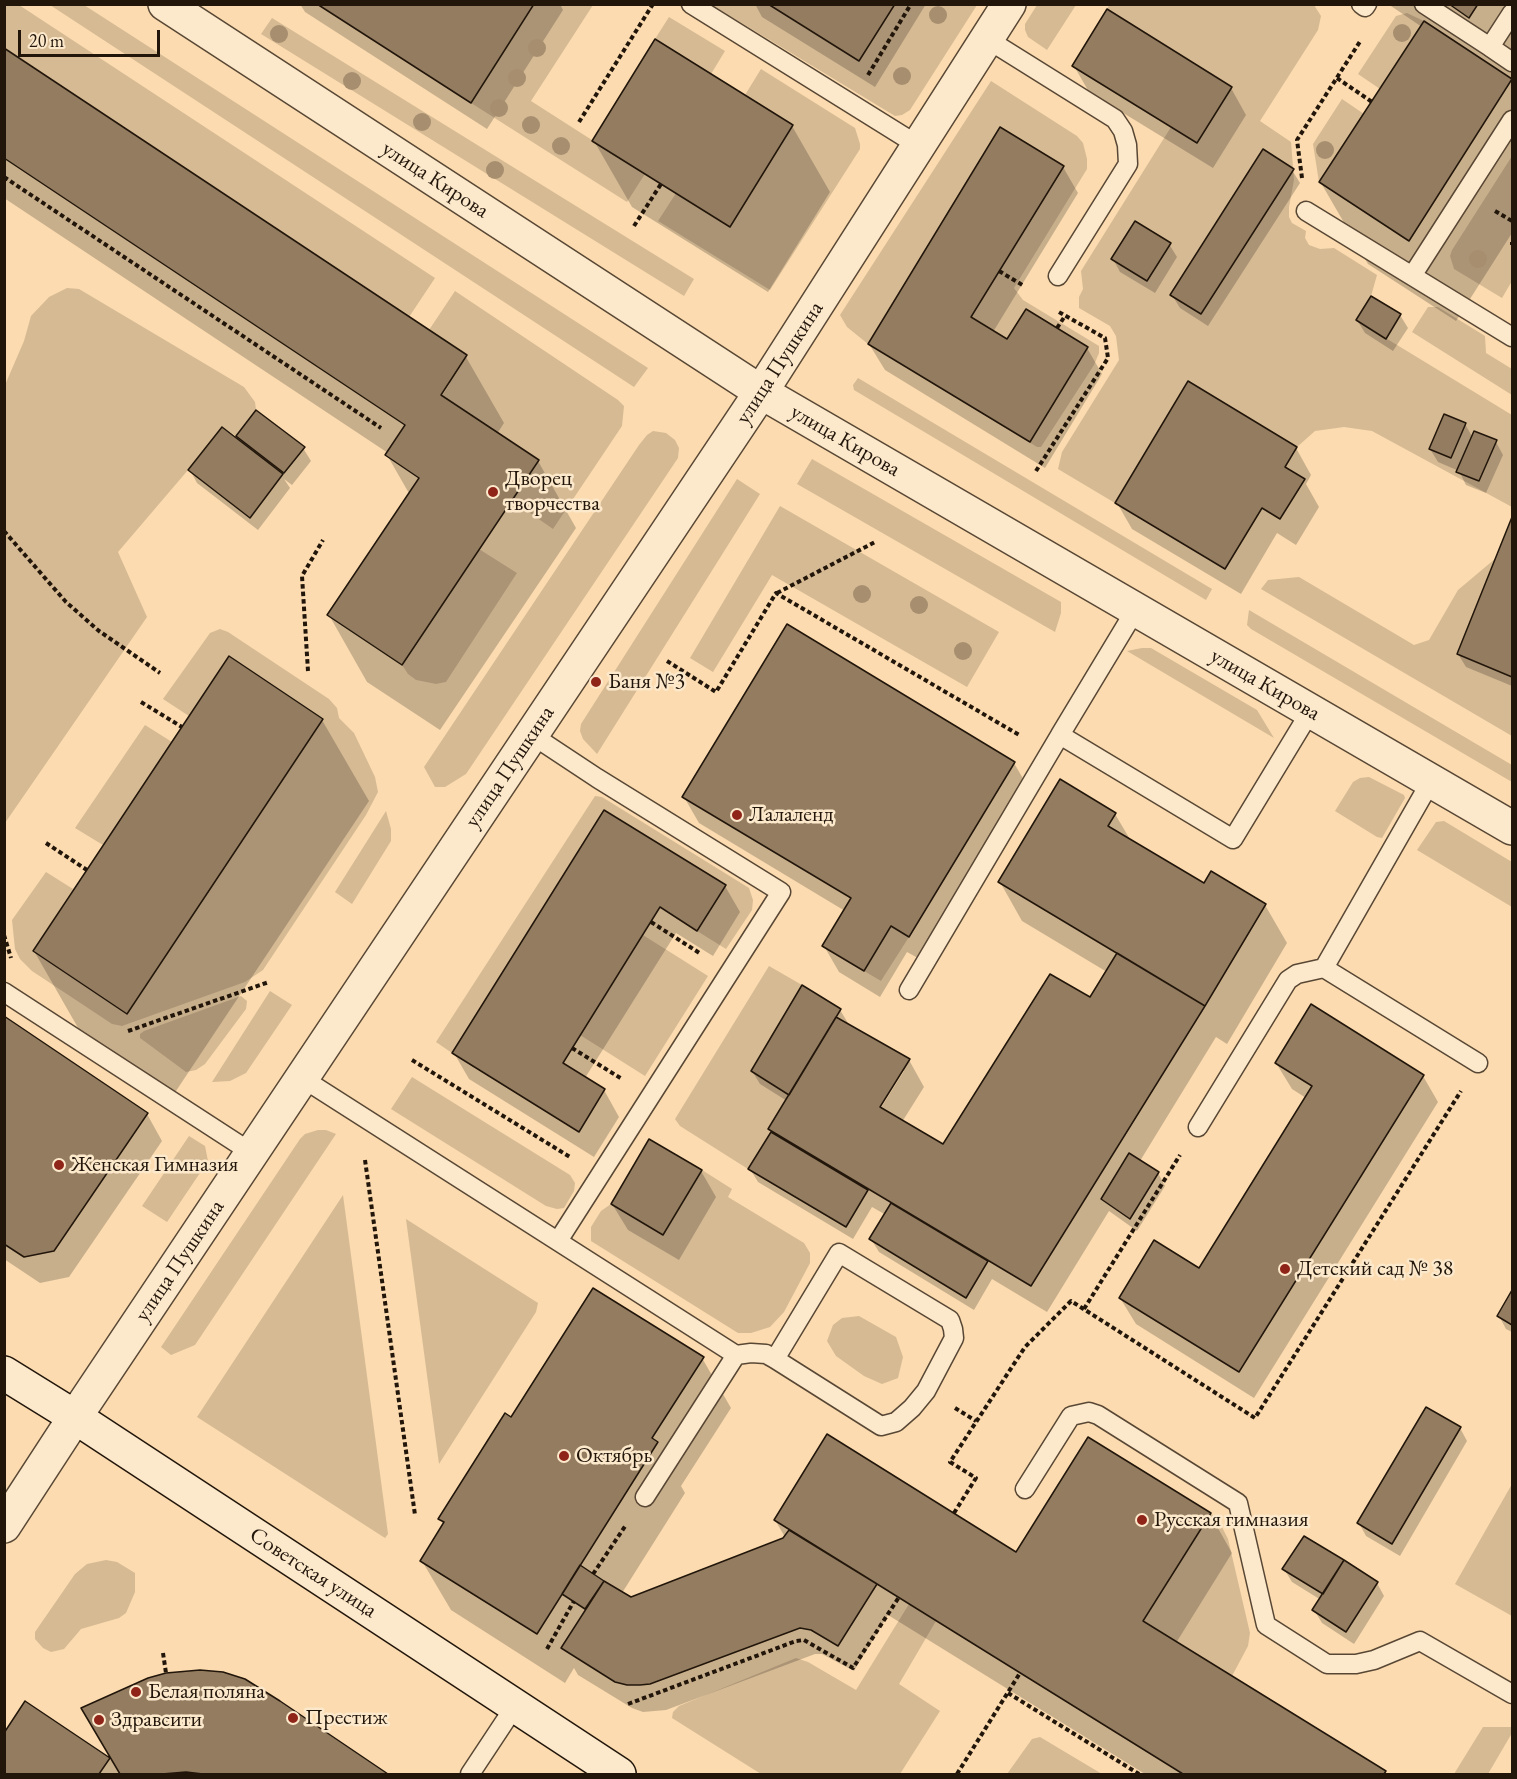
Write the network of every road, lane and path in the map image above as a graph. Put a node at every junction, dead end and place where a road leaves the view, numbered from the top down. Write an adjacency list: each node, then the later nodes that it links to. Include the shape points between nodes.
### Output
1 (165, 4): 29 (street, улица Кирова)
2 (652, 4): 18 (path)
3 (692, 4): 16 (lane)
4 (911, 4): 16 (path)
5 (1009, 4): 11 (street, улица Пушкина)
6 (1361, 4): 7 (lane)
7 (1367, 4)
8 (1424, 4): 12 (lane)
9 (1512, 13): 12 (lane)
10 (1366, 32): 14 (path)
11 (987, 39): 19 (street, улица Пушкина); 24 (lane, via 1115,119 1128,145 1128,164)
12 (1490, 47): 13 (lane)
13 (1512, 62)
14 (1337, 78): 15 (path); 22 (path, via 1297,140)
15 (1372, 102)
16 (851, 104): 19 (lane)
17 (1512, 120): 25 (lane)
18 (579, 122)
19 (919, 146): 29 (street, улица Пушкина)
20 (4, 177): 30 (path)
21 (661, 184): 23 (path)
22 (1306, 212): 25 (lane)
23 (634, 226)
24 (1058, 276): 26 (path, via 1044,299 1045,304)
25 (1412, 276): 28 (lane)
26 (1065, 316): 27 (path); 31 (path, via 1105,338 1108,358)
27 (1057, 328)
28 (1512, 337)
29 (761, 393): 36 (street, улица Кирова); 43 (street, улица Пушкина)
30 (381, 428)
31 (1036, 471)
32 (4, 531): 39 (path, via 66,602)
33 (323, 540): 38 (path, via 302,576)
34 (875, 542): 35 (path)
35 (776, 593): 37 (path, via 716,692); 45 (path)
36 (1136, 609): 41 (street, улица Кирова); 44 (lane)
37 (667, 661)
38 (308, 671)
39 (160, 673)
40 (141, 702): 42 (path)
41 (1310, 712): 44 (lane, via 1233,838); 46 (street, улица Кирова)
42 (182, 727)
43 (532, 735): 52 (lane, via 781,892); 60 (street, улица Пушкина)
44 (1060, 735): 45 (lane)
45 (1050, 753): 54 (lane)
46 (1431, 781): 47 (street, улица Кирова); 51 (lane)
47 (1512, 828)
48 (46, 843): 49 (path)
49 (87, 870)
50 (651, 922): 52 (path)
51 (1324, 968): 59 (lane); 62 (lane, via 1288,980)
52 (730, 972): 61 (lane)
53 (269, 982): 56 (path)
54 (909, 990)
55 (4, 992): 63 (lane)
56 (127, 1031)
57 (572, 1048): 61 (path)
58 (412, 1060): 65 (path)
59 (1478, 1063): 67 (path, via 1256,1418)
60 (302, 1078): 63 (street, улица Пушкина); 66 (lane)
61 (650, 1097): 65 (lane)
62 (1198, 1126): 67 (path)
63 (252, 1153): 71 (street, улица Пушкина)
64 (365, 1155): 75 (path)
65 (600, 1176): 66 (lane)
66 (558, 1240): 68 (lane)
67 (1084, 1309): 74 (path, via 1071,1300 1025,1347 950,1462 976,1478)
68 (736, 1355): 69 (lane, via 766,1354); 73 (lane)
69 (775, 1359): 69 (lane, via 880,1426 896,1422 926,1391 954,1338 953,1329 950,1320 839,1253)
70 (4, 1373): 71 (street, Советская улица)
71 (75, 1417): 76 (street, улица Пушкина); 87 (street, Советская улица)
72 (1025, 1489): 85 (lane, via 1071,1416 1089,1412 1098,1415 1239,1503 1266,1625 1327,1664 1374,1660 1420,1641)
73 (645, 1497): 77 (path)
74 (954, 1513)
75 (415, 1515)
76 (4, 1526)
77 (593, 1574)
78 (898, 1598): 86 (path, via 853,1668 804,1640 796,1641)
79 (574, 1601): 80 (path)
80 (547, 1650)
81 (163, 1653): 82 (path)
82 (166, 1673)
83 (1020, 1673): 84 (path)
84 (1008, 1692): 90 (path); 91 (path)
85 (1512, 1694)
86 (628, 1704)
87 (515, 1706): 88 (lane); 89 (street, Советская улица)
88 (470, 1774)
89 (620, 1774)
90 (957, 1774)
91 (1139, 1774)

